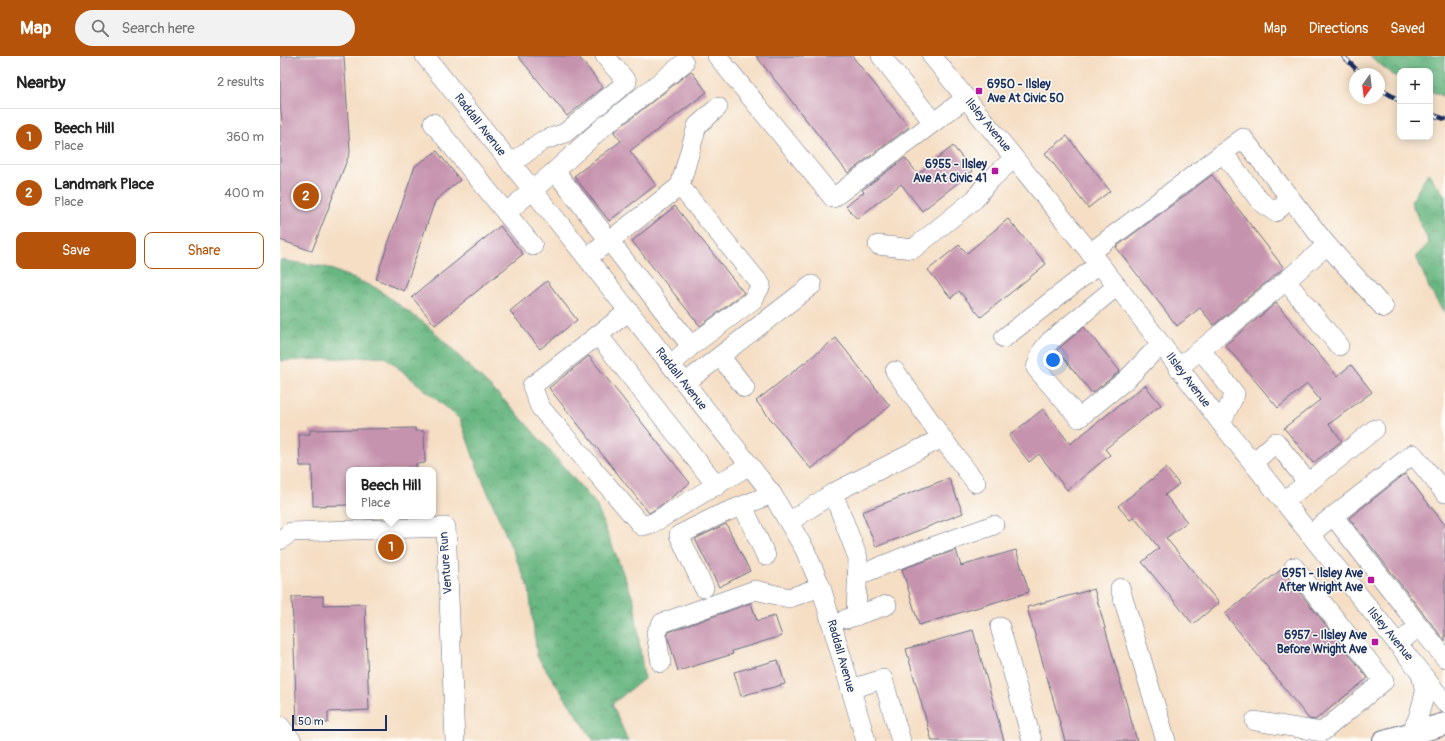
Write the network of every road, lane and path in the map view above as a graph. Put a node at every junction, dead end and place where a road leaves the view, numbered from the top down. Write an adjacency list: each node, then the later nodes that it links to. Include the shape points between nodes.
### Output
1 (425, 56): 13 (street, Raddall Avenue)
2 (605, 56): 13 (street, via 626,82 565,133 542,140)
3 (717, 56): 9 (street, via 833,198)
4 (881, 56): 9 (street)
5 (932, 56): 7 (street, Ilsley Avenue)
6 (684, 63): 14 (street, via 603,127)
7 (966, 98): 9 (street); 12 (street, Ilsley Avenue)
8 (718, 107): 15 (street, via 697,126)
9 (933, 122)
10 (433, 123): 18 (street)
11 (1223, 153): 17 (street, via 1260,201 1275,212); 17 (street, via 1243,138); 24 (street)
12 (1014, 158): 20 (street, via 986,184 975,199 913,249); 24 (street, Ilsley Avenue)
13 (511, 164): 16 (street, Raddall Avenue)
14 (555, 171): 16 (street); 19 (street)
15 (680, 186): 19 (street); 32 (street, via 761,285 753,300)
16 (533, 191): 18 (street); 23 (street, Raddall Avenue)
17 (1292, 199): 21 (street)
18 (506, 213): 22 (street)
19 (609, 240): 23 (street); 32 (street)
20 (878, 245)
21 (1327, 245): 25 (street); 28 (street)
22 (533, 246)
23 (587, 258): 29 (street, Raddall Avenue)
24 (1094, 258): 27 (street, Ilsley Avenue); 31 (street)
25 (1286, 280): 34 (street); 35 (street)
26 (812, 285): 36 (street)
27 (1117, 286): 33 (street, Ilsley Avenue); 33 (street, via 1050,341 1042,351 1036,368 1078,418 1127,379)
28 (1384, 308)
29 (628, 311): 30 (street); 37 (street, Raddall Avenue)
30 (598, 335): 49 (street); 49 (street, via 532,386 540,407 642,526 653,523)
31 (1004, 338)
32 (691, 346): 37 (street)
33 (1162, 346): 38 (street, Ilsley Avenue)
34 (1339, 346)
35 (1201, 350): 38 (street); 42 (street, via 1234,394)
36 (720, 356): 40 (street); 41 (street)
37 (671, 365): 40 (street, Raddall Avenue)
38 (1178, 368): 42 (street, Ilsley Avenue)
39 (895, 371): 44 (street)
40 (685, 383): 46 (street, Raddall Avenue)
41 (745, 388)
42 (1221, 423): 45 (street, Ilsley Avenue)
43 (1375, 429): 48 (street)
44 (942, 438): 47 (street); 50 (street)
45 (1253, 463): 48 (street, via 1276,442); 53 (street, Ilsley Avenue)
46 (748, 466): 49 (street); 52 (street, Raddall Avenue)
47 (976, 483)
48 (1308, 483): 53 (street)
49 (712, 488): 55 (street)
50 (833, 493): 57 (street); 63 (street, via 858,558)
51 (1445, 493): 56 (street, via 1413,454)
52 (772, 494): 54 (street); 57 (street, Raddall Avenue)
53 (1283, 501): 59 (street, Ilsley Avenue)
54 (742, 506): 55 (street); 61 (street)
55 (719, 515): 65 (street, via 679,535)
56 (1334, 516): 59 (street); 70 (street)
57 (789, 522): 64 (street, Raddall Avenue)
58 (994, 525): 63 (street)
59 (1310, 534): 72 (street, Ilsley Avenue)
60 (280, 540): 84 (street, Venture Run, via 292,532 446,527)
61 (766, 556)
62 (1294, 567): 82 (street, via 1384,681)
63 (857, 576): 68 (street)
64 (821, 586): 69 (street, Raddall Avenue); 74 (street, via 789,598 755,590 662,623 656,632)
65 (704, 588)
66 (1120, 588): 88 (street)
67 (887, 605): 68 (street)
68 (856, 616): 69 (street)
69 (832, 625): 76 (street, Raddall Avenue)
70 (1419, 626): 72 (street); 73 (street)
71 (1000, 627): 87 (street)
72 (1398, 644): 75 (street, Ilsley Avenue)
73 (1445, 658)
74 (661, 663)
75 (1421, 672): 77 (street, Ilsley Avenue); 81 (street, via 1425,693)
76 (851, 689): 85 (street, Raddall Avenue); 86 (street, via 883,680)
77 (1445, 703)
78 (1255, 721): 82 (street)
79 (1445, 724): 81 (main road)
80 (280, 726): 83 (street)
81 (1411, 733): 89 (main road)
82 (1324, 736)
83 (292, 741)
84 (455, 741)
85 (866, 741)
86 (901, 741)
87 (1032, 741)
88 (1166, 741)
89 (1384, 741)

